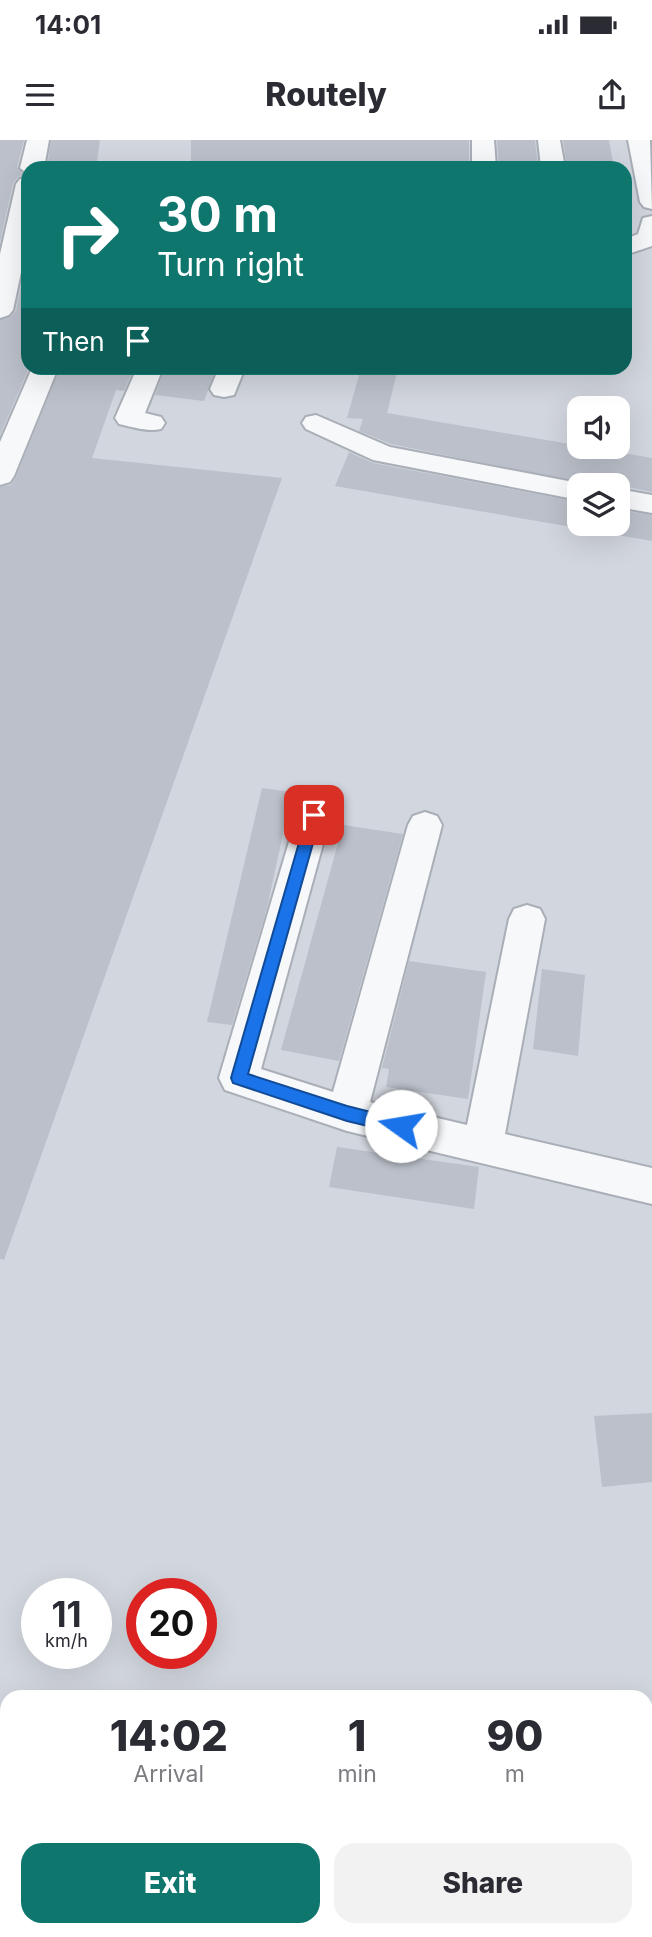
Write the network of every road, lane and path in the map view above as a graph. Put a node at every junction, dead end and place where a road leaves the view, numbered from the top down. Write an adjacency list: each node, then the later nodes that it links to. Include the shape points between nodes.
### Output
1 (38, 140): 5 (lane)
2 (483, 140): 6 (lane)
3 (549, 140): 7 (lane)
4 (639, 140): 8 (lane)
5 (34, 161)
6 (484, 161)
7 (552, 161)
8 (652, 202)
9 (21, 216): 12 (lane)
10 (652, 223): 11 (lane, via 649,238)
11 (632, 245)
12 (0, 310)
13 (42, 375): 17 (lane)
14 (147, 375): 15 (lane, via 129,418)
15 (151, 423)
16 (316, 423): 18 (lane, via 383,454)
17 (0, 476)
18 (567, 489)
19 (630, 500): 20 (lane)
20 (652, 505)
21 (314, 815): 24 (lane, via 239,1078)
22 (425, 825): 24 (lane)
23 (527, 919): 25 (lane)
24 (347, 1114): 25 (lane)
25 (483, 1146): 26 (lane)
26 (652, 1186)

